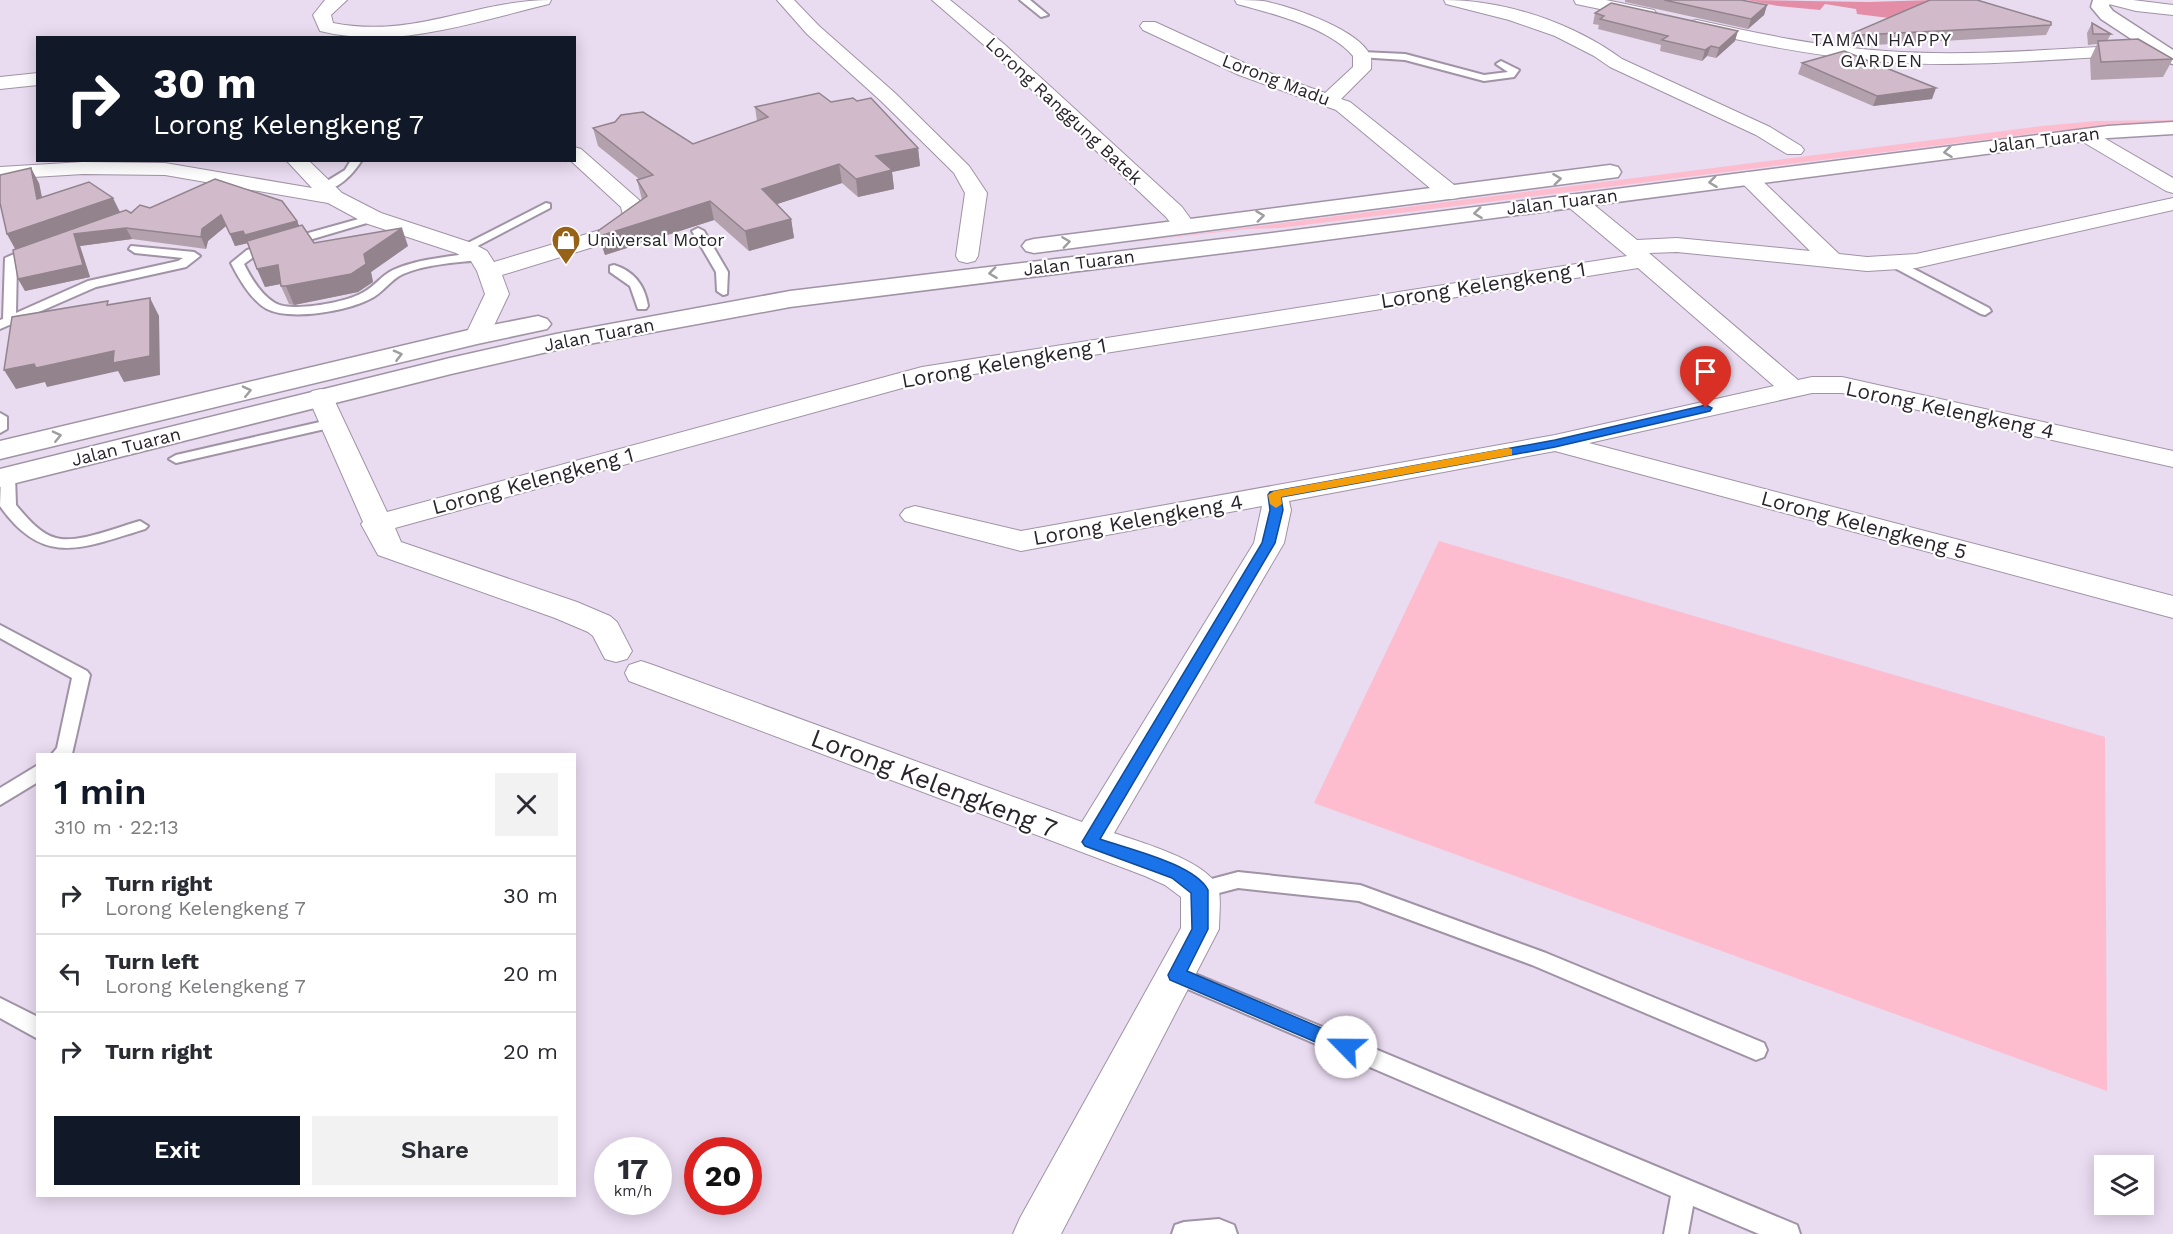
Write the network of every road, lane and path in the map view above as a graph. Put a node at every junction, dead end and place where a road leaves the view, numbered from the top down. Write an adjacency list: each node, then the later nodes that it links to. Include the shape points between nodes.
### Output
1 (339, 0): 3 (street, via 322,15 326,27 346,33 395,33)
2 (496, 0): 14 (street)
3 (543, 0)
4 (785, 0): 50 (street, via 962,170 976,193)
5 (1024, 0): 13 (lane)
6 (1243, 0): 17 (street, via 1332,33)
7 (1452, 0): 27 (street, via 1503,13 1594,47 1616,63 1763,131)
8 (1582, 0): 16 (street, via 1791,46 1891,57)
9 (2102, 0): 16 (main road, via 2100,7 2107,15)
10 (2115, 0): 12 (street)
11 (942, 1): 42 (street, Lorong Ranggung Batek, via 1042,88)
12 (2173, 10)
13 (1044, 15)
14 (397, 23)
15 (1149, 26): 21 (street, Lorong Madu, via 1246,71)
16 (2168, 54)
17 (1362, 55): 18 (lane, via 1405,57 1484,78 1511,75 1514,70); 21 (street, via 1362,69)
18 (1501, 64)
19 (36, 79): 20 (street)
20 (0, 83)
21 (1329, 99): 37 (street, Lorong Madu, via 1343,106)
22 (2173, 117): 24 (main road, Jalan Tuaran, via 2058,119)
23 (2173, 128): 25 (main road, Jalan Tuaran)
24 (1944, 132)
25 (2085, 135): 34 (main road, Jalan Tuaran, one-way to 34); 35 (street)
26 (1817, 147): 27 (main road)
27 (1794, 150): 28 (main road)
28 (1759, 154)
29 (576, 155): 51 (street, via 631,205 635,217 608,235)
30 (298, 162): 36 (street)
31 (356, 162): 36 (lane)
32 (1630, 170): 37 (main road, Jalan Tuaran, one-way to 32)
33 (0, 173): 36 (street, via 165,169)
34 (1748, 178): 38 (main road, Jalan Tuaran, one-way to 38); 52 (street)
35 (2173, 187)
36 (328, 193): 41 (street)
37 (1450, 193): 42 (main road, Jalan Tuaran, one-way to 37)
38 (1574, 200): 45 (main road, Jalan Tuaran, one-way to 45); 49 (street)
39 (2173, 204): 53 (street, Lorong Kelengkeng 1)
40 (546, 206): 51 (lane)
41 (373, 218): 51 (street); 51 (lane, via 251,253 237,263 245,279 272,307 308,310 363,298 400,272)
42 (1184, 225): 44 (main road, Jalan Tuaran)
43 (698, 231): 55 (lane, via 722,272)
44 (1133, 232): 45 (main road, via 1122,236 1126,243 1243,232); 48 (main road, Jalan Tuaran, one-way to 44)
45 (1264, 241): 61 (main road, Jalan Tuaran, one-way to 61, via 790,299 556,342)
46 (42, 247): 58 (lane, via 11,258)
47 (135, 249): 58 (lane, via 194,256 182,264 93,284)
48 (1014, 249)
49 (1637, 253): 52 (street, Lorong Kelengkeng 1, via 1677,245); 60 (street); 71 (street, Lorong Kelengkeng 1, via 922,375)
50 (979, 254): 55 (main road, Jalan Tuaran)
51 (478, 258): 59 (street, via 497,294)
52 (1833, 261): 53 (street, Lorong Kelengkeng 1)
53 (1895, 263): 57 (lane)
54 (614, 268): 56 (lane, via 640,290)
55 (723, 291): 56 (main road, Jalan Tuaran)
56 (642, 306): 59 (main road, Jalan Tuaran)
57 (1985, 311)
58 (5, 323)
59 (477, 336): 65 (main road, Jalan Tuaran, one-way to 59)
60 (1792, 389): 64 (street, Lorong Kelengkeng 4); 67 (street, Lorong Kelengkeng 4, via 1842,385)
61 (327, 410): 66 (lane); 68 (main road, Jalan Tuaran); 71 (street, Lorong Kelengkeng 7)
62 (0, 417): 63 (lane)
63 (0, 429)
64 (1555, 443): 69 (street, Lorong Kelengkeng 4); 73 (street, Lorong Kelengkeng 5)
65 (0, 450)
66 (176, 459)
67 (2173, 459)
68 (4, 477): 72 (lane, via 8,506 25,525 52,543 66,545)
69 (1274, 495): 70 (street, Lorong Kelengkeng 4, via 1021,541); 78 (street, via 1277,510 1269,543)
70 (915, 515)
71 (376, 524): 78 (street, Lorong Kelengkeng 7, via 389,548 397,553 599,624 628,662)
72 (140, 526)
73 (2173, 607)
74 (0, 631): 75 (lane, via 81,675)
75 (62, 753)
76 (36, 773): 77 (lane)
77 (0, 798)
78 (1090, 842): 79 (street, Lorong Kelengkeng 7, via 1178,874)
79 (1200, 890): 80 (street, via 1200,929); 83 (lane, via 1238,880 1360,893 1539,959)
80 (1176, 975): 84 (lane); 85 (street)
81 (0, 1007): 82 (lane)
82 (36, 1028)
83 (1756, 1050)
84 (1684, 1192): 88 (lane); 89 (lane)
85 (1036, 1234)
86 (1184, 1234): 87 (lane)
87 (1225, 1234)
88 (1676, 1234)
89 (1788, 1234)

